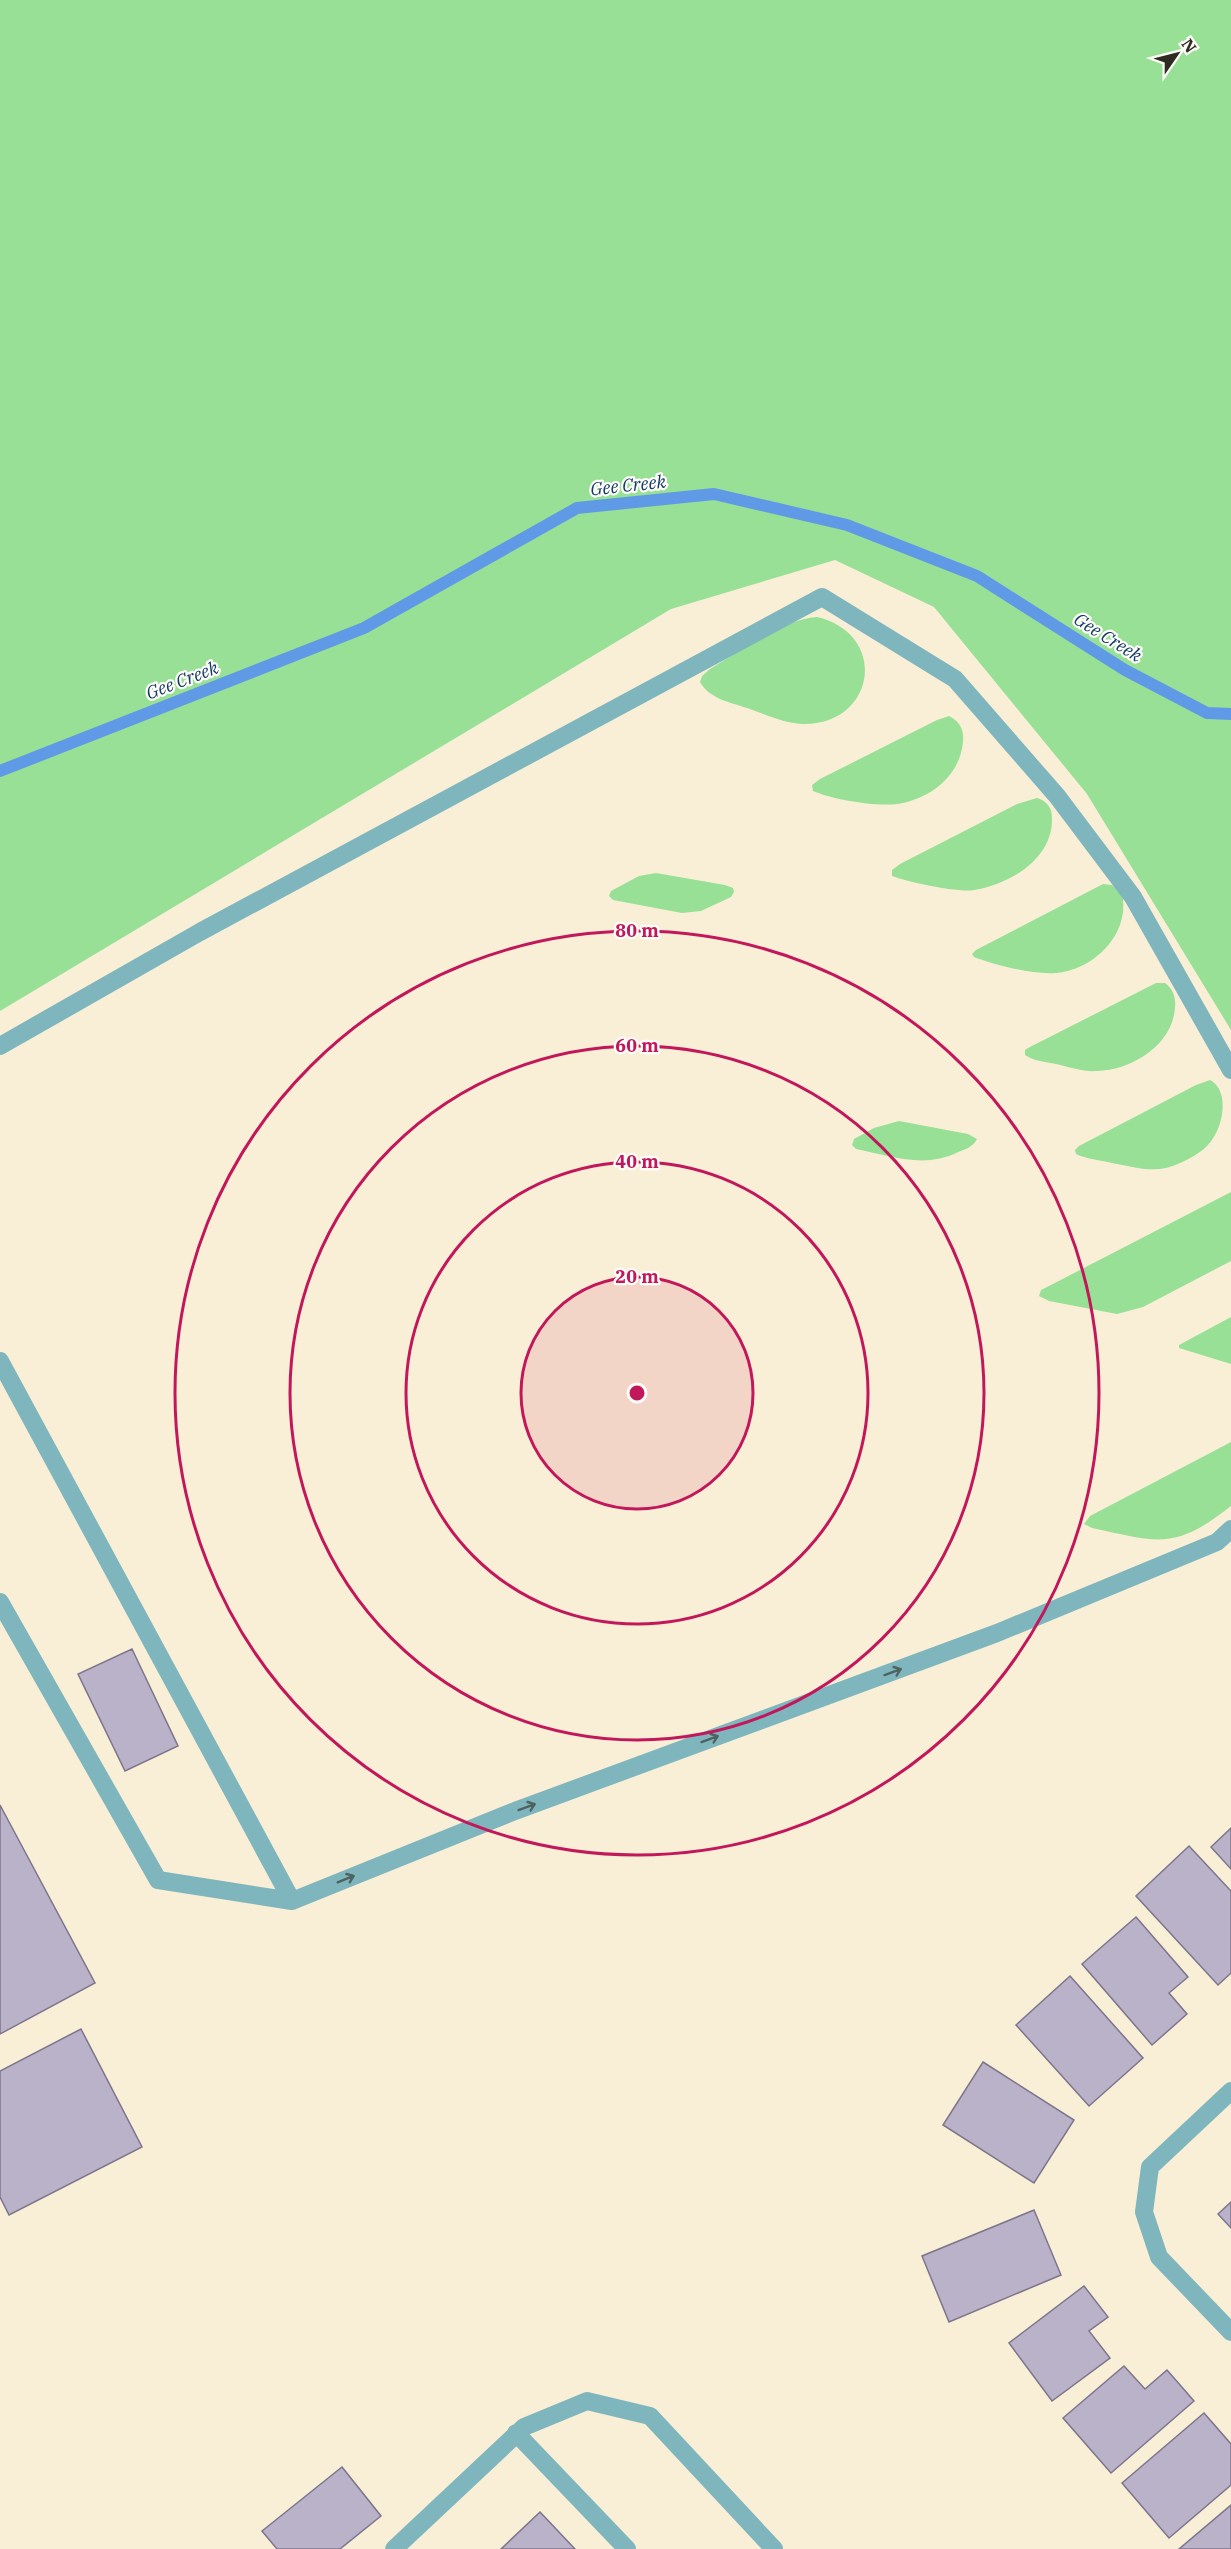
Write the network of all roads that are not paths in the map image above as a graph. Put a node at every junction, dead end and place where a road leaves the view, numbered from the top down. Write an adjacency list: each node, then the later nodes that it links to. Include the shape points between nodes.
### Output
1 (0, 1046): 2 (street, via 211,927 822,597 955,679 1057,796 1132,897)
2 (1231, 1070)
3 (0, 1361): 6 (street)
4 (1231, 1529): 6 (street, one-way to 4, via 516,1811 997,1634 1217,1542)
5 (0, 1602): 6 (street, via 158,1880)
6 (292, 1901)
7 (1231, 2091): 8 (street, via 1150,2167 1144,2212 1159,2257)
8 (1231, 2332)
9 (516, 2433): 10 (street); 11 (street); 12 (street, via 587,2401 650,2416)
10 (394, 2549)
11 (627, 2549)
12 (774, 2549)

